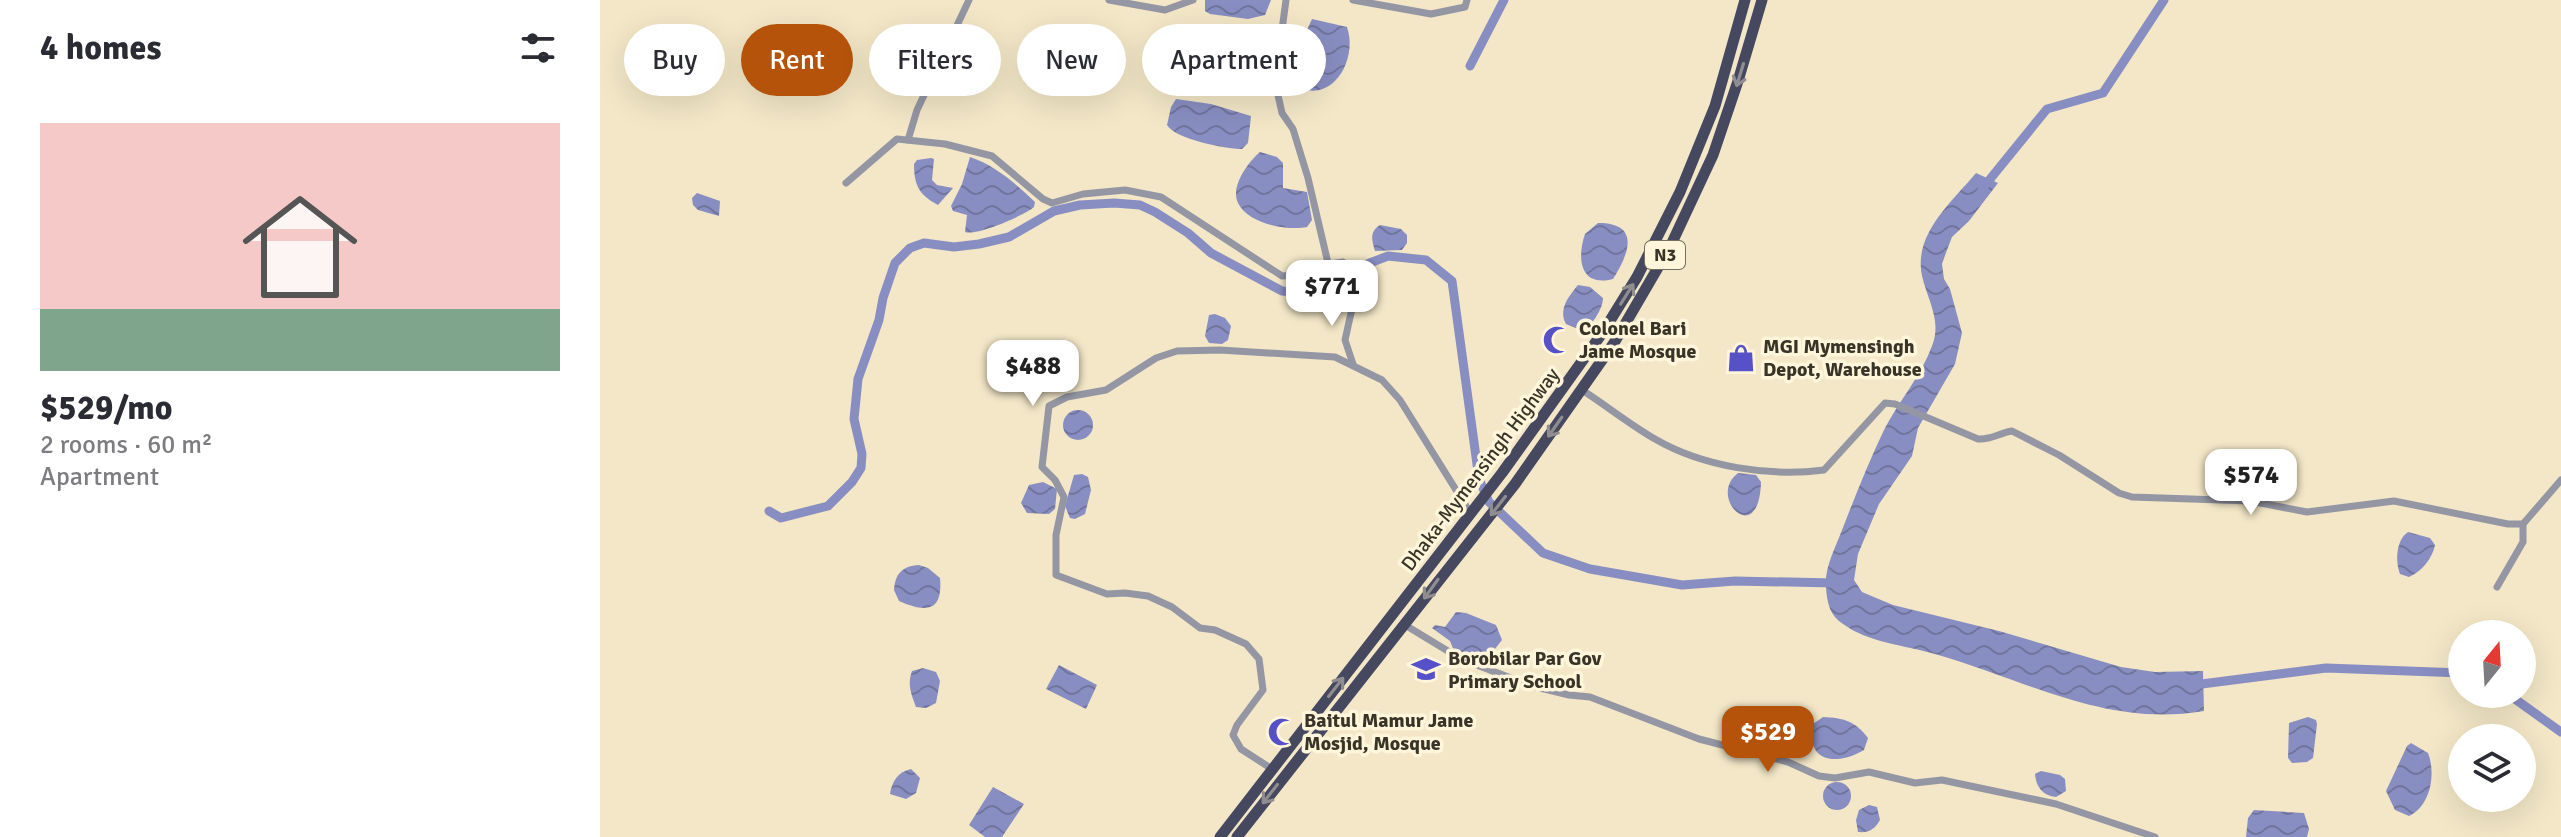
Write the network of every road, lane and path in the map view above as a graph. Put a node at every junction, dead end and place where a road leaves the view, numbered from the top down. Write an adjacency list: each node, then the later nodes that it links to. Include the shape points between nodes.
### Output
1 (969, 0): 9 (street)
2 (1109, 0): 3 (street, via 1165,10)
3 (1193, 0)
4 (1286, 0): 11 (street, via 1275,82 1308,178)
5 (1353, 0): 6 (street, via 1431,14 1465,7)
6 (1467, 0)
7 (1745, 0): 15 (highway, Dhaka-Mymensingh Highway / N3, one-way to 7, via 1637,277 1715,106)
8 (1762, 0): 13 (highway, Dhaka-Mymensingh Highway / N3, one-way to 13, via 1713,155 1670,247)
9 (908, 140): 10 (street, via 897,139); 11 (street, via 992,156 1052,203 1125,190 1161,197 1282,276)
10 (846, 183)
11 (1328, 263): 12 (street, via 1343,262 1349,283 1353,304 1345,340)
12 (1353, 364): 15 (street, via 1382,380 1400,400); 19 (street, via 1335,357 1177,351 1106,390 1049,406 1042,467 1064,497 1056,535 1056,575 1107,594 1148,596 1200,628 1246,644 1259,659 1263,690 1233,735 1241,749)
13 (1582, 390): 16 (street, via 1657,441 1740,467 1824,470 1885,403 1978,439 2012,431 2132,497 2250,501 2307,512 2394,501); 18 (highway, Dhaka-Mymensingh Highway / N3, one-way to 18)
14 (2561, 480): 16 (street)
15 (1471, 514): 19 (highway, Dhaka-Mymensingh Highway / N3, one-way to 15)
16 (2523, 524): 17 (street, via 2523,542)
17 (2497, 587)
18 (1405, 625): 21 (highway, Dhaka-Mymensingh Highway / N3, one-way to 21); 22 (street, via 1461,659 1532,686 1590,697 1699,739 1788,762 1819,776 1869,772 1915,783 1942,780 2056,804)
19 (1272, 769): 20 (highway, Dhaka-Mymensingh Highway / N3)
20 (1220, 837)
21 (1237, 837)
22 (2155, 837)

